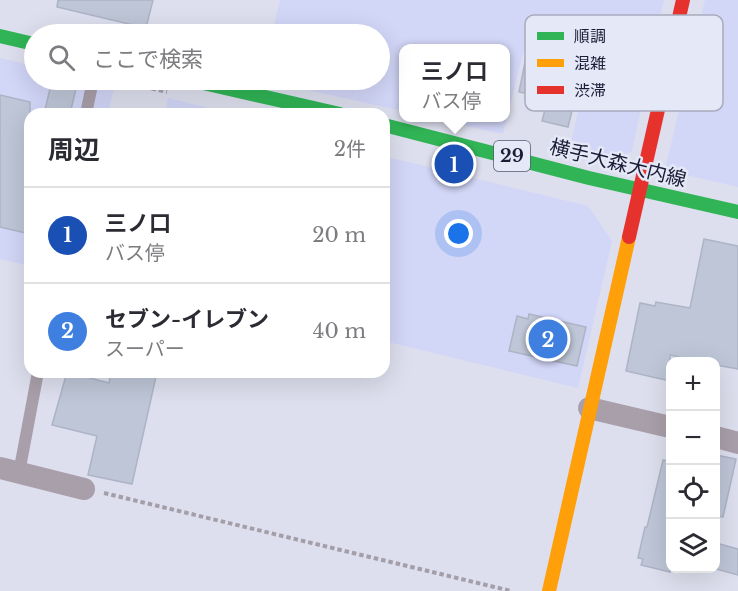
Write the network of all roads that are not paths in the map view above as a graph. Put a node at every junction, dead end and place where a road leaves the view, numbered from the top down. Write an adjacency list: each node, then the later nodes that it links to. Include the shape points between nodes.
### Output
1 (683, 0): 2 (street)
2 (680, 15)
3 (0, 36): 4 (street)
4 (24, 42)
5 (91, 90): 7 (lane)
6 (234, 90): 8 (street)
7 (87, 108)
8 (314, 108)
9 (657, 111): 11 (street)
10 (390, 127): 11 (street, 横手大森大内線 / 29)
11 (639, 189): 12 (street, 横手大森大内線 / 29); 14 (street)
12 (738, 212)
13 (36, 378): 18 (lane)
14 (589, 408): 15 (street); 20 (street)
15 (666, 426)
16 (720, 438): 17 (street)
17 (738, 443)
18 (9, 471): 19 (street)
19 (84, 489)
20 (549, 591)

